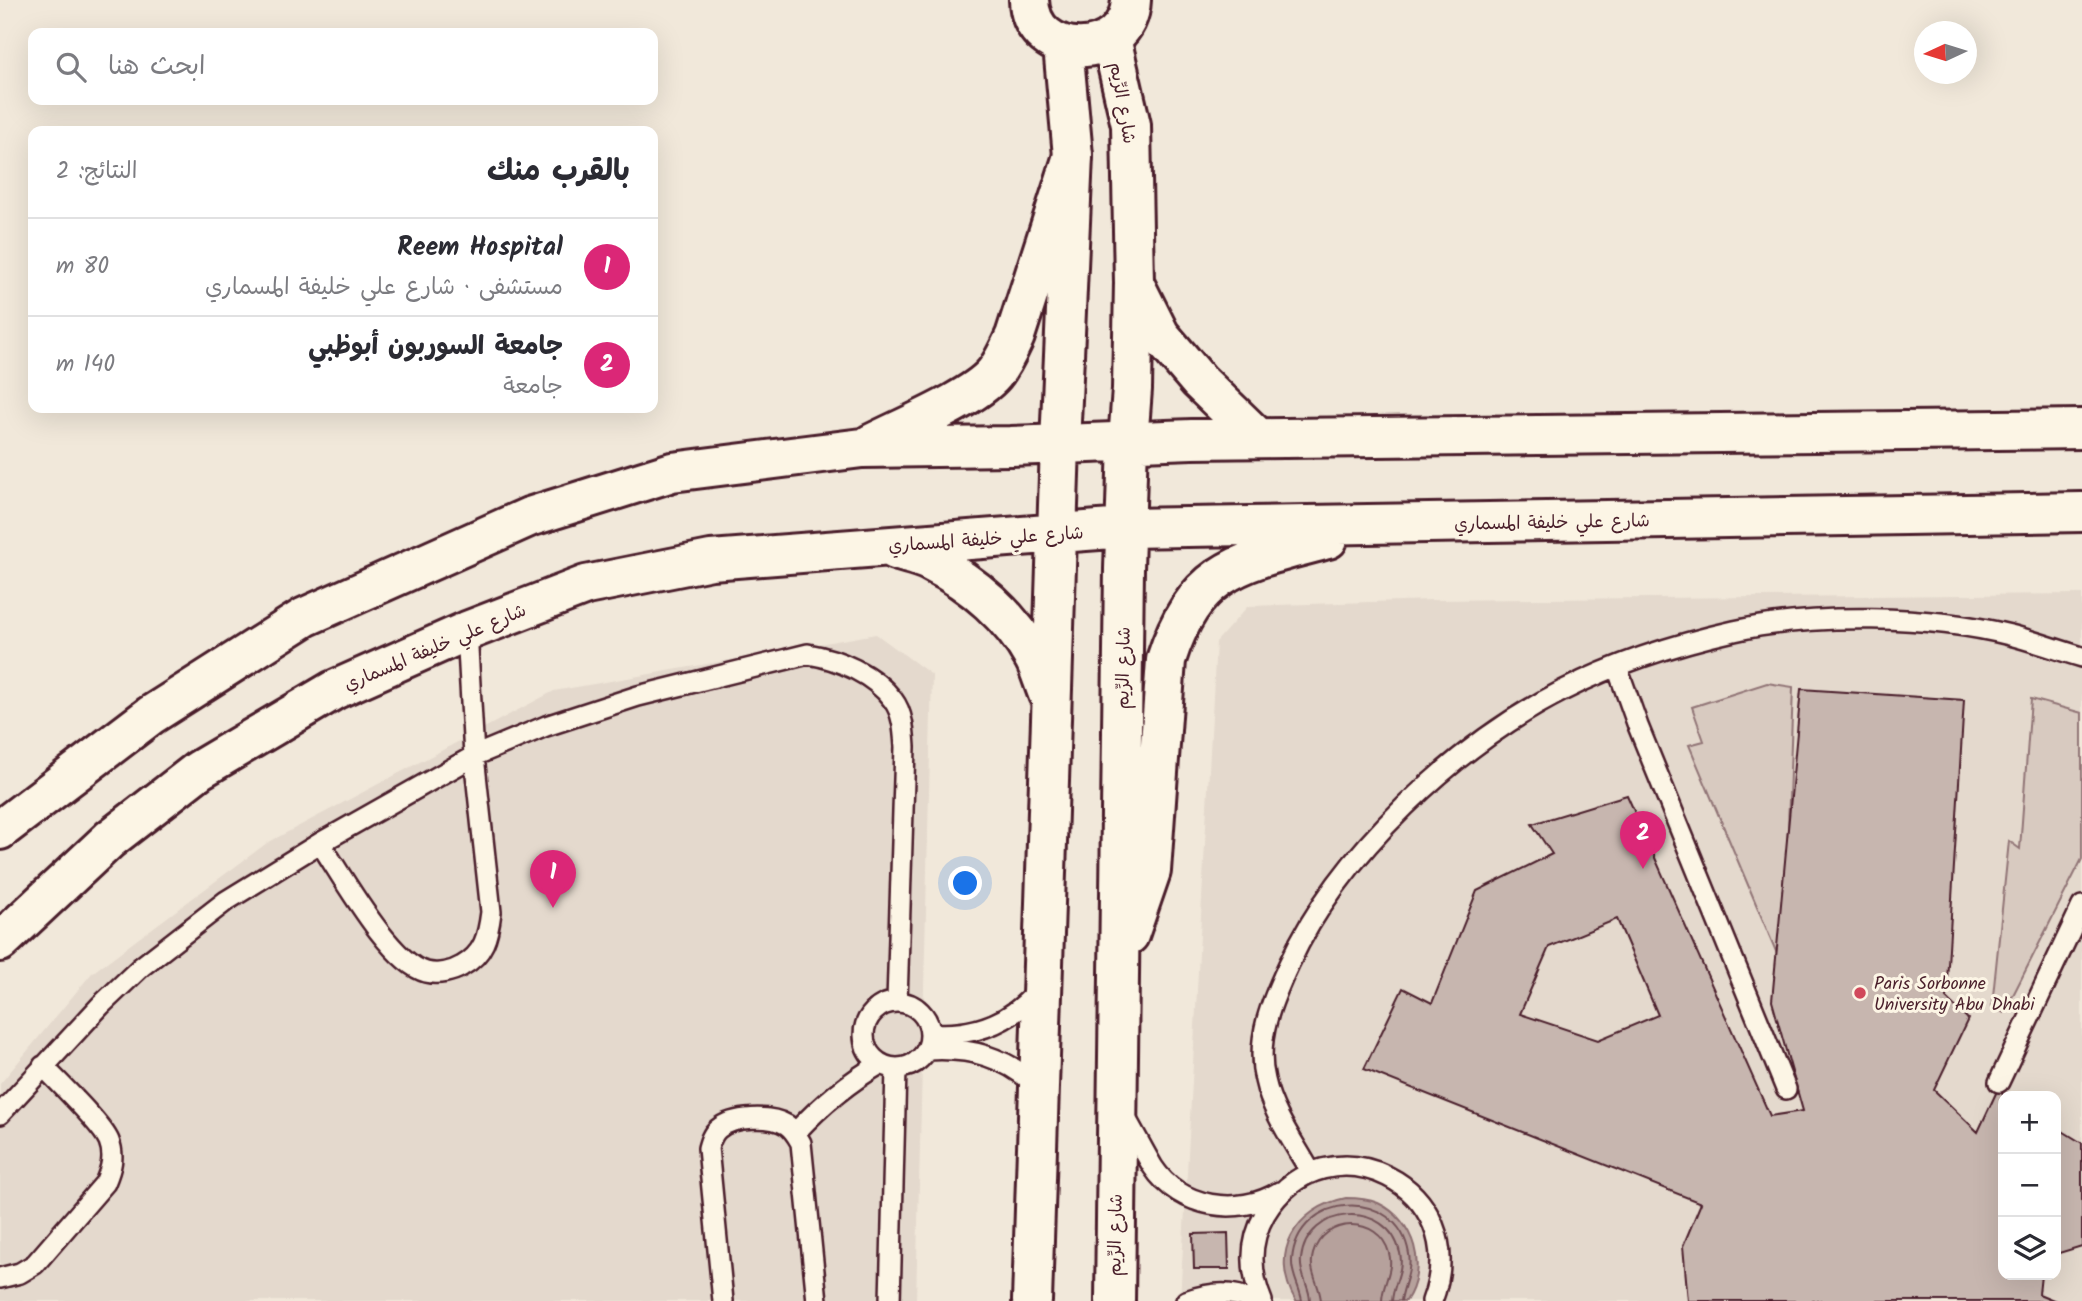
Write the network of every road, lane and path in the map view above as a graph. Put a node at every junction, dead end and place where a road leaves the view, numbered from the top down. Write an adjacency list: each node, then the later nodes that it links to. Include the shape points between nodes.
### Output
1 (1029, 0): 4 (street, via 1036,24)
2 (1131, 0): 3 (street, via 1123,25)
3 (1111, 38): 4 (street, via 1096,46); 6 (street, شارع الرِّيم, via 1131,125)
4 (1063, 46): 5 (street)
5 (1073, 156): 10 (street); 11 (street, via 1015,336 993,376 972,393)
6 (1134, 283): 8 (street, via 1160,335); 9 (street, شارع الرِّيم)
7 (2082, 429): 8 (street)
8 (1258, 438): 9 (street)
9 (1128, 442): 10 (street); 14 (street, شارع الرِّيم)
10 (1060, 444): 11 (street); 15 (street)
11 (862, 448): 22 (street, via 672,472 529,517 305,617 152,715)
12 (2082, 512): 13 (street, شارع علي خليفة المسماري)
13 (1378, 525): 14 (street, شارع علي خليفة المسماري); 26 (street, via 1247,561 1215,579 1191,604 1167,660 1151,871)
14 (1125, 528): 15 (street, شارع علي خليفة المسماري); 26 (street, شارع الرِّيم)
15 (1057, 534): 16 (street, شارع علي خليفة المسماري); 20 (street)
16 (883, 547): 17 (street, شارع علي خليفة المسماري, via 711,560 586,585); 20 (street, via 929,561 971,585 1007,618 1034,658)
17 (467, 631): 21 (lane); 25 (street, شارع علي خليفة المسماري, via 334,690 199,770 110,839)
18 (2082, 657): 19 (lane, via 2008,635 1918,621 1826,619 1735,631)
19 (1617, 667): 34 (lane); 38 (lane, via 1564,691 1485,738 1415,796 1353,863 1301,939 1264,1029 1264,1079 1273,1105)
20 (1052, 704): 27 (street)
21 (474, 756): 23 (lane); 23 (lane, via 491,912 488,938 474,960 452,972 426,972 407,962 387,942); 28 (lane, via 593,709 786,658 808,654 852,668 894,701 903,726)
22 (0, 830)
23 (320, 843): 30 (lane, via 226,901 141,967)
24 (2082, 906): 32 (lane)
25 (0, 942)
26 (1118, 967): 35 (street, شارع الرِّيم)
27 (1042, 985): 29 (lane, via 1007,1019); 33 (street)
28 (897, 1002): 29 (lane, via 919,1011 927,1021); 31 (lane, via 874,1011 864,1032 870,1055)
29 (929, 1041): 31 (lane, via 920,1060 908,1067); 33 (lane, via 984,1054 1022,1073)
30 (43, 1066): 36 (lane); 40 (lane, via 108,1140 110,1172 35,1264)
31 (888, 1066): 37 (lane, via 848,1083); 43 (lane)
32 (1999, 1082)
33 (1038, 1087): 44 (street)
34 (1786, 1089)
35 (1117, 1102): 39 (lane, via 1154,1168 1187,1196 1213,1205 1240,1207 1265,1200); 45 (street, شارع الرِّيم)
36 (0, 1114)
37 (796, 1132): 41 (lane, via 786,1124 763,1119 727,1123 711,1138 708,1148); 42 (lane, via 804,1154)
38 (1311, 1173): 39 (lane); 49 (lane, via 1334,1167 1379,1172 1417,1198 1438,1239 1441,1262)
39 (1288, 1186): 48 (lane, via 1261,1221 1254,1242 1252,1265)
40 (0, 1278)
41 (723, 1301)
42 (817, 1301)
43 (890, 1301)
44 (1031, 1301)
45 (1115, 1301)
46 (1186, 1301): 47 (lane, via 1223,1293)
47 (1253, 1301)
48 (1262, 1301)
49 (1432, 1301)

